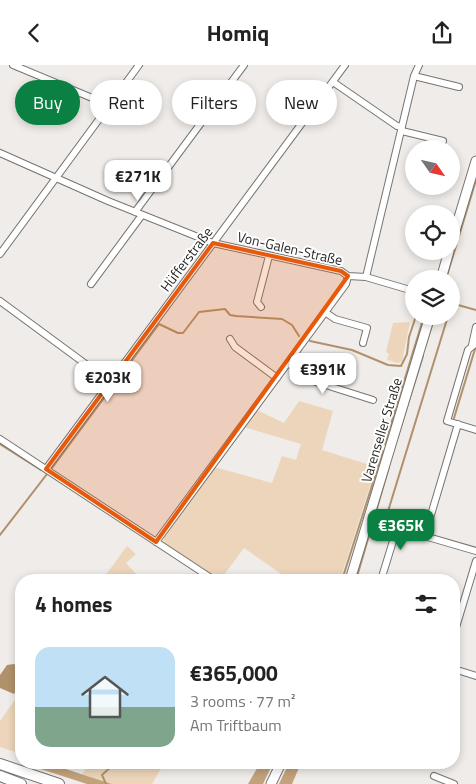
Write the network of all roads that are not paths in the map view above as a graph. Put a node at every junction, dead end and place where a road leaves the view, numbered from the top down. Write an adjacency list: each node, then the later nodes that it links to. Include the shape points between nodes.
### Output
1 (13, 65): 11 (street)
2 (139, 65): 7 (street)
3 (244, 65): 19 (street)
4 (345, 65): 8 (street, Hüfferstraße)
5 (419, 65): 6 (street)
6 (414, 76): 10 (street); 14 (street)
7 (128, 80)
8 (334, 80)
9 (337, 85): 14 (street)
10 (459, 87)
11 (90, 97)
12 (94, 125): 18 (street)
13 (301, 125): 22 (street, Hüfferstraße)
14 (402, 129): 15 (street); 26 (street)
15 (440, 140)
16 (0, 153): 18 (street, Von-Galen-Straße)
17 (476, 161): 20 (main road)
18 (56, 177): 19 (street, Von-Galen-Straße); 23 (street)
19 (135, 212): 21 (street, Von-Galen-Straße)
20 (460, 214)
21 (142, 215): 22 (street, Von-Galen-Straße); 27 (street)
22 (213, 243): 24 (street, Von-Galen-Straße); 39 (street, Hüfferstraße)
23 (1, 250)
24 (269, 256): 25 (street, Von-Galen-Straße, via 341,271); 30 (street, via 257,302)
25 (348, 276): 26 (street, Von-Galen-Straße); 31 (street, via 346,284)
26 (366, 277): 28 (street, Von-Galen-Straße)
27 (91, 284)
28 (405, 289)
29 (0, 301): 39 (street)
30 (261, 307)
31 (325, 312): 35 (street, via 335,319 367,327); 37 (street)
32 (427, 325): 50 (main road, Varenseller Straße)
33 (476, 327): 36 (street)
34 (230, 339): 38 (street, via 235,347)
35 (363, 343)
36 (474, 344): 41 (street, via 468,350 447,421)
37 (288, 363): 38 (street); 40 (street, via 314,381)
38 (277, 378): 46 (street)
39 (110, 382): 44 (street, Hüfferstraße)
40 (373, 400)
41 (458, 424): 42 (street); 45 (street)
42 (476, 430)
43 (0, 439): 44 (street)
44 (46, 469): 46 (street)
45 (425, 535): 47 (street); 51 (street, via 397,528)
46 (156, 542): 49 (street)
47 (476, 551)
48 (476, 561): 52 (street)
49 (205, 574)
50 (352, 574)
51 (383, 574)
52 (460, 614)
53 (460, 671): 54 (street)
54 (476, 676)
55 (0, 765): 60 (highway)
56 (278, 769): 61 (main road)
57 (0, 776): 59 (highway)
58 (434, 776): 62 (street)
59 (21, 784)
60 (59, 784)
61 (271, 784)
62 (454, 784)

